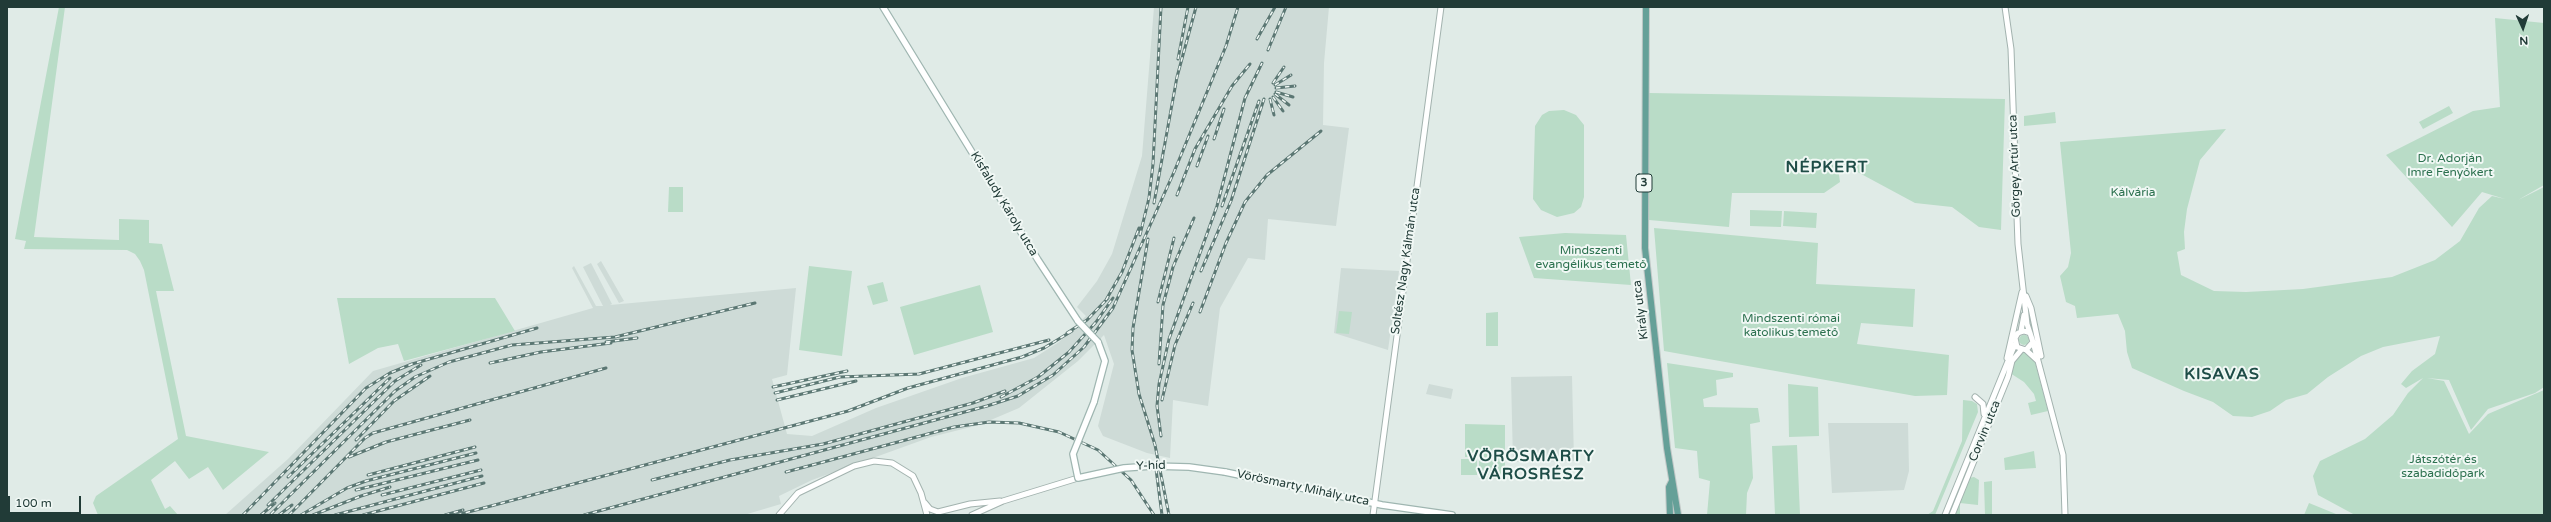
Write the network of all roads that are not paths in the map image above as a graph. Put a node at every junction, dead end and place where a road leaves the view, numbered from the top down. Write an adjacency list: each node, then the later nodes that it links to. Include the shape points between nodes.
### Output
1 (883, 7): 18 (main road, Kisfaludy Károly utca, bridge, via 1038,260 1078,321 1098,342 1105,361 1094,402 1073,454)
2 (1442, 7): 22 (street, Soltész Nagy Kálmán utca)
3 (1646, 7): 19 (main road, Király utca / 3, via 1645,248)
4 (2005, 7): 5 (street, Görgey Artúr utca, via 2009,42 2015,198)
5 (2023, 290): 6 (street, Görgey Artúr utca); 13 (street, Corvin utca); 14 (street, Görgey Artúr utca, via 2036,328)
6 (2025, 302): 7 (street, Görgey Artúr utca); 8 (street, Görgey Artúr utca)
7 (2021, 331): 8 (street); 10 (street, via 2016,335)
8 (2030, 333): 9 (street)
9 (2033, 342): 11 (street); 12 (street, Görgey Artúr utca)
10 (2016, 344): 11 (street); 13 (street, Corvin utca)
11 (2024, 350): 12 (street, Görgey Artúr utca, via 2034,355); 31 (street, Corvin utca, via 2012,361)
12 (2039, 364): 14 (street, Görgey Artúr utca)
13 (2005, 367): 16 (street, Corvin utca)
14 (2042, 376): 32 (street, Görgey Artúr utca, via 2063,455)
15 (1975, 397): 16 (street, via 1983,404)
16 (1984, 418): 30 (street, Corvin utca)
17 (1225, 472): 18 (main road, Y-híd, bridge, via 1189,466 1152,466 1112,470); 22 (main road, Vörösmarty Mihály utca)
18 (1078, 478): 20 (street, Y-híd)
19 (1672, 481): 28 (main road, Király utca / 3, via 1669,487); 29 (main road, Király utca / 3, via 1675,485)
20 (1003, 501): 21 (street, via 938,512 930,509); 25 (street)
21 (924, 502): 23 (street, via 916,482 905,470 892,463 874,461 854,466 798,493); 24 (street)
22 (1374, 503): 26 (street, Soltész Nagy Kálmán utca); 27 (main road, Vörösmarty Mihály utca)
23 (779, 515)
24 (927, 515)
25 (972, 515)
26 (1374, 515)
27 (1452, 515)
28 (1670, 515)
29 (1678, 515)
30 (1945, 515)
31 (1952, 515)
32 (2065, 515)

